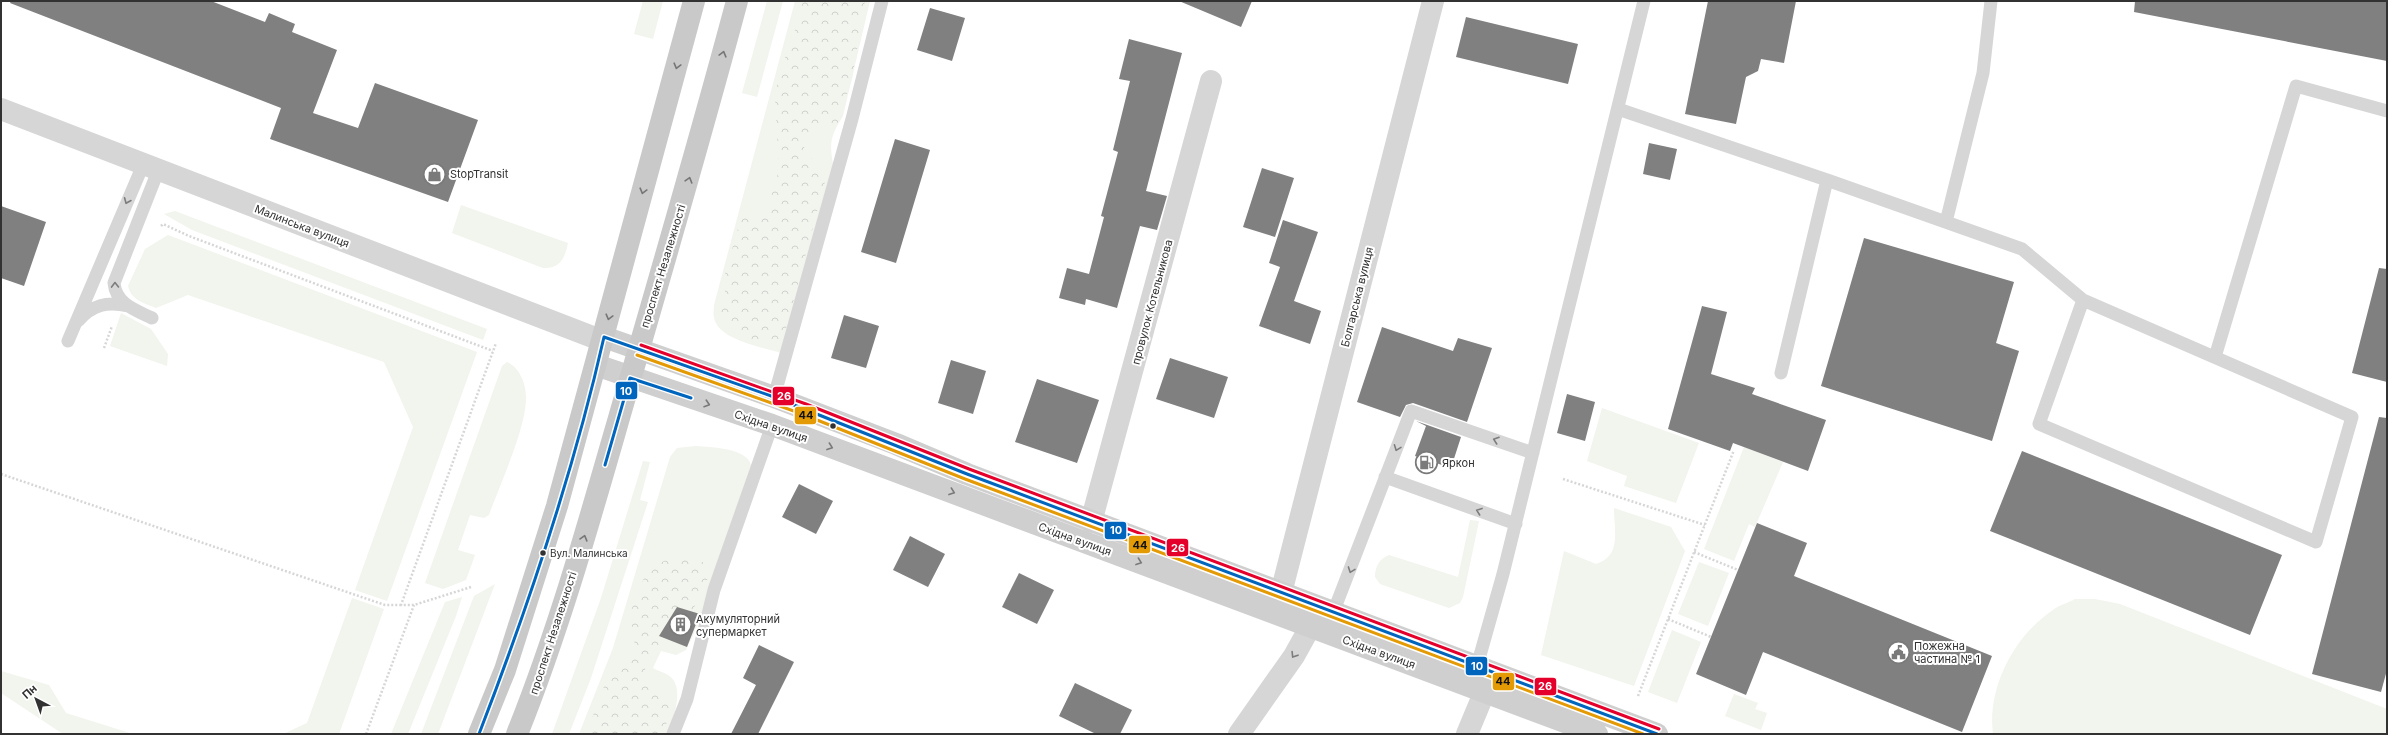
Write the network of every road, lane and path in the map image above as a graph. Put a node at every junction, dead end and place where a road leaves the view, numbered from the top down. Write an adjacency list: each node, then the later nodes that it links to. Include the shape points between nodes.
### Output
1 (694, 1): 19 (main road, one-way to 19)
2 (737, 1): 23 (main road, проспект Незалежності, one-way to 2, via 695,161)
3 (882, 1): 29 (lane, via 852,119)
4 (1433, 1): 42 (street, Болгарська вулиця)
5 (1644, 1): 8 (lane)
6 (1991, 1): 13 (lane, via 1983,73)
7 (1211, 81): 36 (street, провулок Котельникова)
8 (1618, 108): 12 (lane); 32 (lane)
9 (1, 109): 11 (street, Малинська вулиця)
10 (2387, 111): 25 (lane, via 2296,86)
11 (150, 168): 16 (lane, one-way to 11, via 114,291 116,275); 18 (lane, one-way to 18); 19 (street, Малинська вулиця)
12 (1827, 180): 13 (lane); 27 (lane)
13 (1946, 222): 15 (lane, via 2022,249)
14 (158, 228): 24 (path, via 163,224)
15 (2083, 300): 25 (lane); 25 (lane, via 2039,424 2316,542 2352,417)
16 (124, 305): 17 (lane); 18 (lane, via 99,305 87,312); 22 (path)
17 (152, 318)
18 (75, 325): 20 (lane)
19 (603, 339): 23 (main road, Східна вулиця); 26 (main road)
20 (68, 341)
21 (496, 343): 24 (path)
22 (104, 348)
23 (639, 350): 28 (main road, проспект Незалежності); 29 (main road, Східна вулиця)
24 (493, 351): 43 (path)
25 (2215, 357)
26 (596, 365): 28 (main road, Східна вулиця); 52 (main road, via 542,557 505,670)
27 (1781, 373)
28 (630, 378): 30 (main road, Східна вулиця, one-way to 30); 53 (main road, проспект Незалежності, one-way to 28, via 537,684 582,546)
29 (774, 396): 36 (main road, Східна вулиця)
30 (772, 425): 45 (main road, Східна вулиця, one-way to 45); 54 (lane, via 714,590 687,699)
31 (1734, 450): 38 (path)
32 (1533, 453): 34 (lane, one-way to 34, via 1411,411); 37 (lane)
33 (1, 474): 43 (path, via 385,605)
34 (1385, 477): 37 (lane, one-way to 34); 45 (lane, one-way to 45)
35 (1563, 479): 38 (path)
36 (1091, 522): 42 (main road, Східна вулиця)
37 (1516, 524): 48 (lane)
38 (1705, 526): 39 (path)
39 (1694, 552): 40 (path); 46 (path)
40 (1738, 570)
41 (471, 588): 44 (path)
42 (1280, 593): 45 (main road, Східна вулиця)
43 (401, 605): 44 (path)
44 (414, 605): 51 (path)
45 (1322, 616): 48 (main road, Східна вулиця); 49 (main road, Східна вулиця); 55 (street, one-way to 55)
46 (1668, 619): 47 (path); 50 (path)
47 (1711, 636)
48 (1485, 668): 49 (street); 58 (main road, Східна вулиця)
49 (1478, 689): 56 (street); 57 (main road, Східна вулиця)
50 (1638, 696)
51 (366, 734)
52 (479, 734)
53 (517, 734)
54 (673, 734)
55 (1239, 734)
56 (1467, 734)
57 (1597, 734)
58 (1657, 734)

